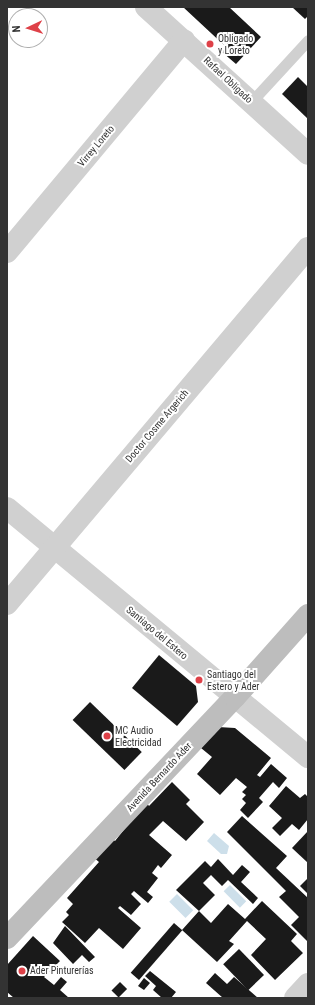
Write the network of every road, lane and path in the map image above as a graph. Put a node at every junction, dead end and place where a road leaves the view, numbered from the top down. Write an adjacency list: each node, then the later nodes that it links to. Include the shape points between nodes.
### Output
1 (146, 7): 2 (street, Rafael Obligado)
2 (184, 40): 4 (street, Rafael Obligado); 7 (street, Virrey Loreto)
3 (308, 40): 4 (lane)
4 (251, 102): 5 (street, Rafael Obligado)
5 (308, 154)
6 (308, 248): 9 (street, Doctor Cosme Argerich)
7 (7, 252)
8 (7, 508): 9 (street, Santiago del Estero)
9 (54, 548): 10 (street, Doctor Cosme Argerich); 12 (street, Santiago del Estero)
10 (7, 604)
11 (308, 615): 12 (main road, Avenida Bernardo Ader)
12 (235, 697): 13 (street, Santiago del Estero); 14 (main road, Avenida Bernardo Ader)
13 (308, 757)
14 (7, 938)
15 (308, 984): 16 (street)
16 (295, 998)

